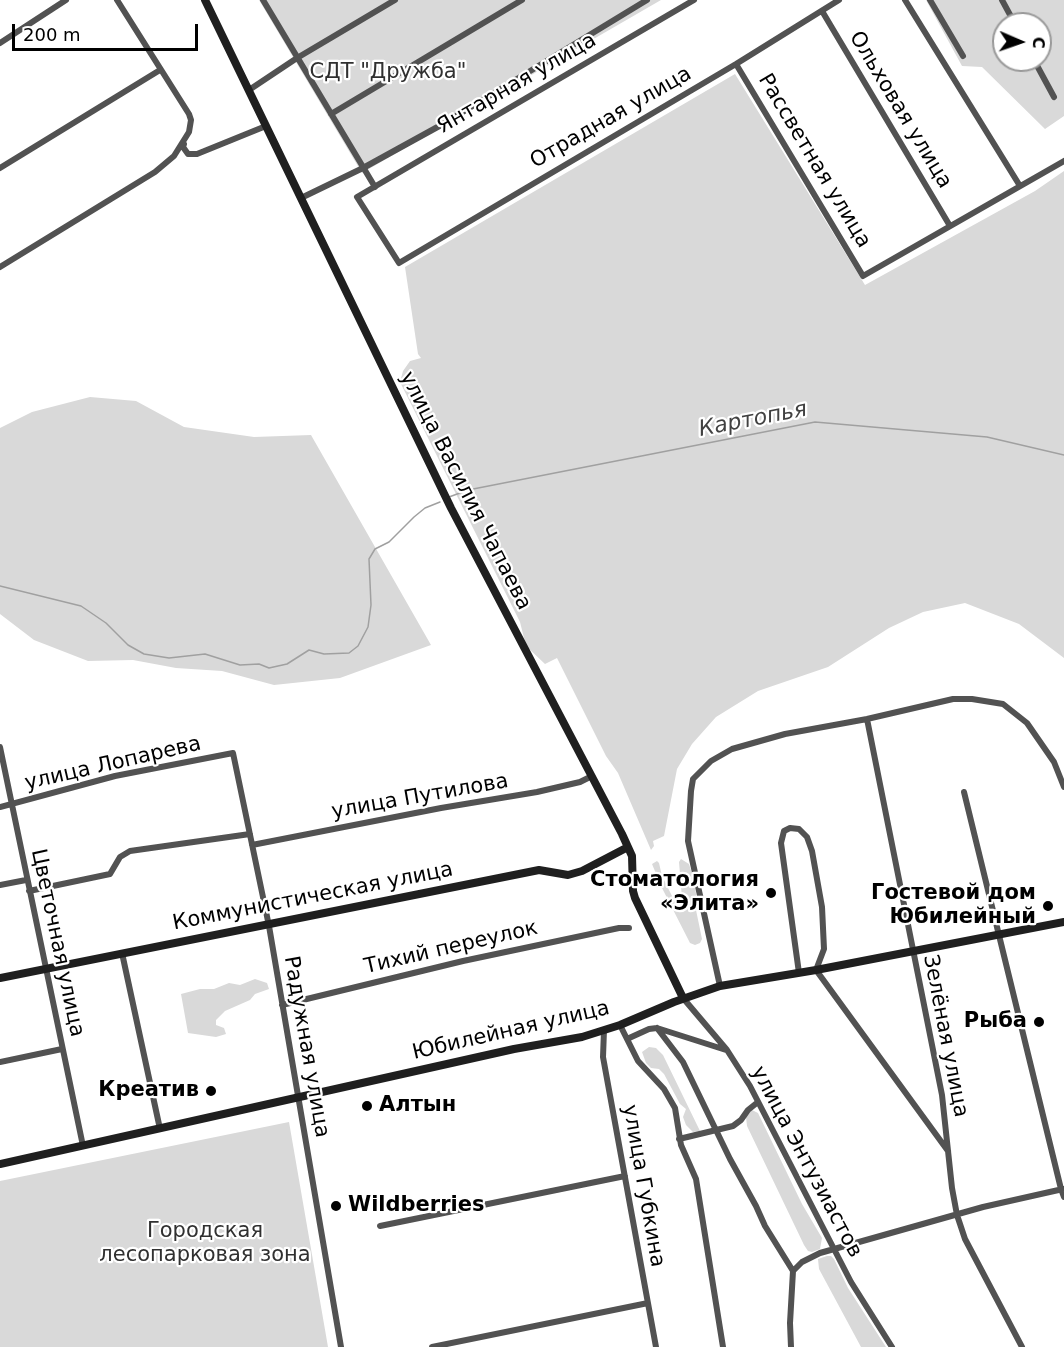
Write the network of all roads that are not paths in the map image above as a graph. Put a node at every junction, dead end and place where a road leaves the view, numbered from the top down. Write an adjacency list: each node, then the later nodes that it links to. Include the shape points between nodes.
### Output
1 (66, 0): 13 (street)
2 (117, 0): 17 (street)
3 (205, 0): 19 (street, улица Василия Чапаева)
4 (395, 0): 15 (street)
5 (522, 0): 21 (street)
6 (647, 0): 26 (street, Янтарная улица, via 514,83)
7 (694, 0): 28 (street, Янтарная улица)
8 (838, 0): 12 (street, Отрадная улица)
9 (905, 0): 27 (street)
10 (930, 0): 14 (street)
11 (265, 1): 15 (street)
12 (822, 10): 16 (street, Отрадная улица); 31 (street, Ольховая улица)
13 (0, 43)
14 (963, 56)
15 (297, 58): 19 (street); 21 (street)
16 (736, 64): 29 (street, Отрадная улица, via 399,263); 31 (street, Рассветная улица, via 863,276)
17 (160, 70): 23 (street, via 189,114 190,127); 25 (street)
18 (1040, 72): 20 (street)
19 (249, 90): 22 (street, улица Василия Чапаева)
20 (1054, 97)
21 (330, 114): 26 (street)
22 (266, 126): 23 (street, via 197,154 188,154); 30 (street, улица Василия Чапаева)
23 (184, 142): 32 (street, via 155,172)
24 (1064, 161): 27 (street)
25 (0, 168)
26 (363, 168): 28 (street); 30 (street, Янтарная улица)
27 (1020, 186): 31 (street)
28 (375, 187): 29 (street, Янтарная улица)
29 (357, 197)
30 (301, 198): 36 (street, улица Василия Чапаева, via 450,508)
31 (950, 226)
32 (0, 267)
33 (867, 719): 37 (street, via 953,699 1003,704 1038,736); 51 (street, Зелёная улица); 57 (street, via 785,734 732,749 711,761 693,779 688,841)
34 (0, 747): 39 (street, Цветочная улица)
35 (233, 753): 39 (street, улица Лопарева, via 115,776); 41 (street, Радужная улица)
36 (592, 776): 42 (street, улица Путилова, via 537,792); 43 (street, улица Василия Чапаева)
37 (1064, 787)
38 (964, 792): 50 (street)
39 (11, 805): 40 (street, улица Лопарева); 44 (street, Цветочная улица)
40 (0, 807)
41 (250, 834): 42 (street, Радужная улица); 46 (street, via 130,850 110,873)
42 (252, 845): 48 (street, Радужная улица)
43 (628, 847): 48 (street, Коммунистическая улица, via 575,873 539,870); 58 (street, улица Василия Чапаева, via 635,898)
44 (26, 880): 45 (street); 46 (street, Цветочная улица)
45 (0, 885)
46 (29, 891): 53 (street, Цветочная улица)
47 (1064, 922): 50 (street, Юбилейная улица)
48 (269, 926): 52 (street, Коммунистическая улица); 59 (street, Радужная улица)
49 (629, 928): 59 (street, Тихий переулок, via 463,961)
50 (998, 935): 51 (street, Юбилейная улица); 76 (street)
51 (912, 952): 54 (street, Юбилейная улица); 73 (street, Зелёная улица, via 942,1095)
52 (122, 953): 53 (street, Коммунистическая улица); 69 (street)
53 (45, 969): 56 (street, Коммунистическая улица); 64 (street, Цветочная улица)
54 (816, 970): 55 (street, Юбилейная улица); 55 (street, via 824,949 822,907 812,851 807,837 799,829 790,828 784,831 781,843); 73 (street)
55 (799, 973): 57 (street, Юбилейная улица)
56 (0, 978)
57 (720, 986): 58 (street, Юбилейная улица)
58 (683, 999): 60 (street, Юбилейная улица); 65 (street, улица Энтузиастов)
59 (282, 1005): 67 (street, Радужная улица)
60 (620, 1025): 62 (street, Юбилейная улица); 63 (street)
61 (657, 1028): 63 (street); 65 (street); 70 (street, via 683,1062)
62 (604, 1030): 67 (street, Юбилейная улица); 75 (street, улица Губкина, via 602,1049)
63 (627, 1039): 71 (street, via 644,1068 671,1099)
64 (62, 1049): 66 (street); 72 (street, Цветочная улица)
65 (727, 1050): 68 (street, улица Энтузиастов)
66 (0, 1062)
67 (298, 1098): 69 (street, Юбилейная улица); 83 (street, Радужная улица)
68 (758, 1102): 70 (street, via 738,1124); 80 (street, улица Энтузиастов)
69 (160, 1129): 72 (street, Юбилейная улица)
70 (717, 1130): 71 (street); 81 (street, via 765,1226)
71 (679, 1139): 86 (street, via 696,1179)
72 (83, 1146): 74 (street, Юбилейная улица)
73 (948, 1152): 78 (street, Зелёная улица)
74 (0, 1164)
75 (625, 1176): 79 (street); 82 (street, улица Губкина)
76 (1062, 1189): 77 (street); 78 (street)
77 (1064, 1197)
78 (957, 1215): 80 (street); 89 (street, Зелёная улица, via 965,1239)
79 (380, 1226)
80 (834, 1249): 81 (street, via 802,1262); 88 (street, улица Энтузиастов)
81 (793, 1271): 87 (street)
82 (648, 1303): 84 (street); 85 (street, улица Губкина)
83 (341, 1347)
84 (432, 1347)
85 (656, 1347)
86 (723, 1347)
87 (791, 1347)
88 (892, 1347)
89 (1022, 1347)

